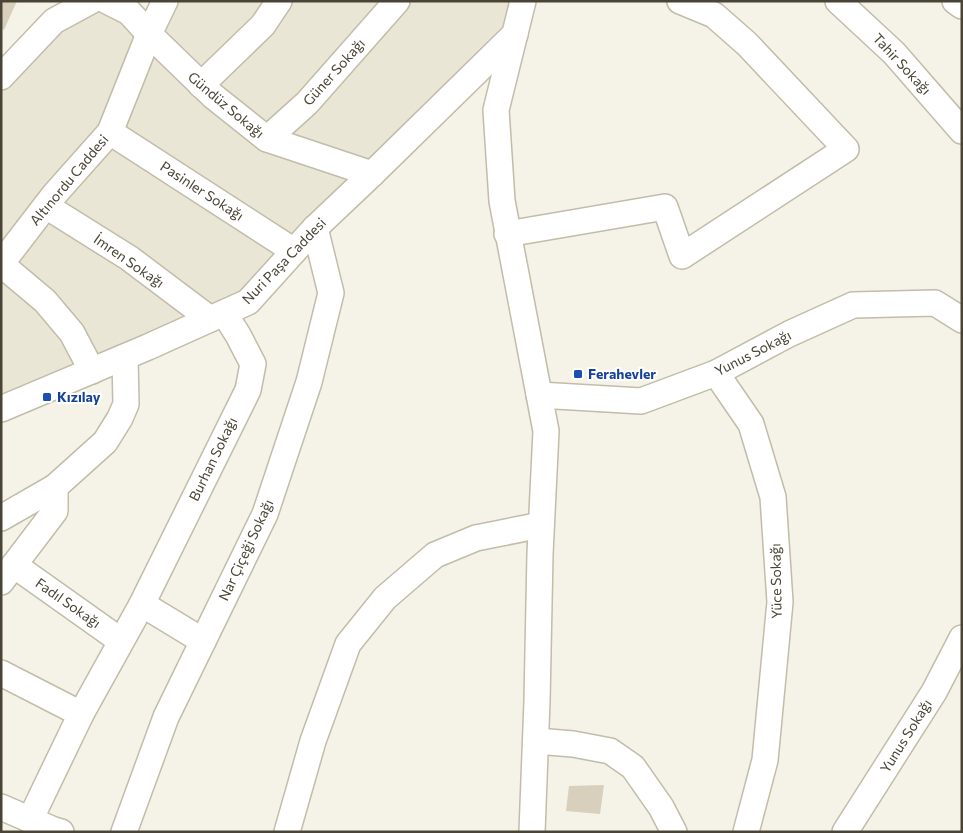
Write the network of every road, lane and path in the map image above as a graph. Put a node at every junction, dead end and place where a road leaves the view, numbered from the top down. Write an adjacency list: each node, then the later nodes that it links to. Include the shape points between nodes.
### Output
1 (107, 1): 11 (street, Gündüz Sokağı, via 129,12)
2 (165, 1): 11 (street, Altınordu Caddesi)
3 (280, 1): 14 (street, via 263,25)
4 (397, 1): 17 (street, Güner Sokağı, via 307,103)
5 (523, 1): 12 (street)
6 (680, 1): 21 (street, via 714,15 728,27 846,148 682,256 665,207)
7 (838, 1): 15 (street, Tahir Sokağı, via 894,53)
8 (955, 1): 10 (street)
9 (80, 4): 13 (street, via 54,21)
10 (962, 6)
11 (149, 34): 14 (street, Gündüz Sokağı); 16 (street, Altınordu Caddesi)
12 (515, 34): 18 (street, Nuri Paşa Caddesi); 21 (street, via 496,110 502,202)
13 (1, 77)
14 (201, 85): 17 (street, Gündüz Sokağı)
15 (962, 131)
16 (110, 132): 19 (street, Altınordu Caddesi); 22 (street, Pasinler Sokağı)
17 (267, 139): 18 (street, Gündüz Sokağı)
18 (372, 174): 20 (street, Nuri Paşa Caddesi)
19 (46, 206): 23 (street, Altınordu Caddesi); 24 (street, İmren Sokağı)
20 (316, 228): 22 (street, Nuri Paşa Caddesi); 38 (street, Nar Çiçeği Sokağı, via 331,293 309,382 265,514)
21 (508, 234): 29 (street)
22 (294, 251): 24 (street, Nuri Paşa Caddesi, via 248,302)
23 (1, 264): 27 (street, via 45,301 72,333)
24 (217, 316): 26 (street, Nuri Paşa Caddesi); 35 (street, Burhan Sokağı, via 238,335 252,364 248,390)
25 (962, 320): 28 (street, Yunus Sokağı, via 935,303 853,305)
26 (125, 357): 27 (street, Nuri Paşa Caddesi); 31 (street, via 126,404 120,418 105,442)
27 (92, 371): 30 (street, Nuri Paşa Caddesi)
28 (716, 373): 29 (street, Yunus Sokağı, via 641,401); 49 (street, Yüce Sokağı, via 751,424 773,497 780,602 765,760)
29 (539, 395): 33 (street, via 546,431)
30 (1, 410)
31 (55, 487): 32 (street); 34 (street, via 55,511)
32 (1, 518)
33 (542, 525): 41 (street); 46 (street, via 476,538 435,556 385,598 348,644 313,741)
34 (8, 573): 37 (street, Fadıl Sokağı)
35 (142, 604): 37 (street, Burhan Sokağı); 38 (street)
36 (962, 638): 50 (street, Yunus Sokağı, via 934,692)
37 (121, 641): 40 (street, Burhan Sokağı)
38 (203, 641): 45 (street, Nar Çiçeği Sokağı, via 166,717)
39 (1, 673): 40 (street)
40 (81, 714): 43 (street, Burhan Sokağı)
41 (536, 741): 47 (street); 48 (street, via 610,751 633,767)
42 (1, 807): 43 (street)
43 (30, 820): 44 (street)
44 (56, 831)
45 (124, 832)
46 (287, 832)
47 (532, 832)
48 (674, 832)
49 (746, 832)
50 (845, 832)

